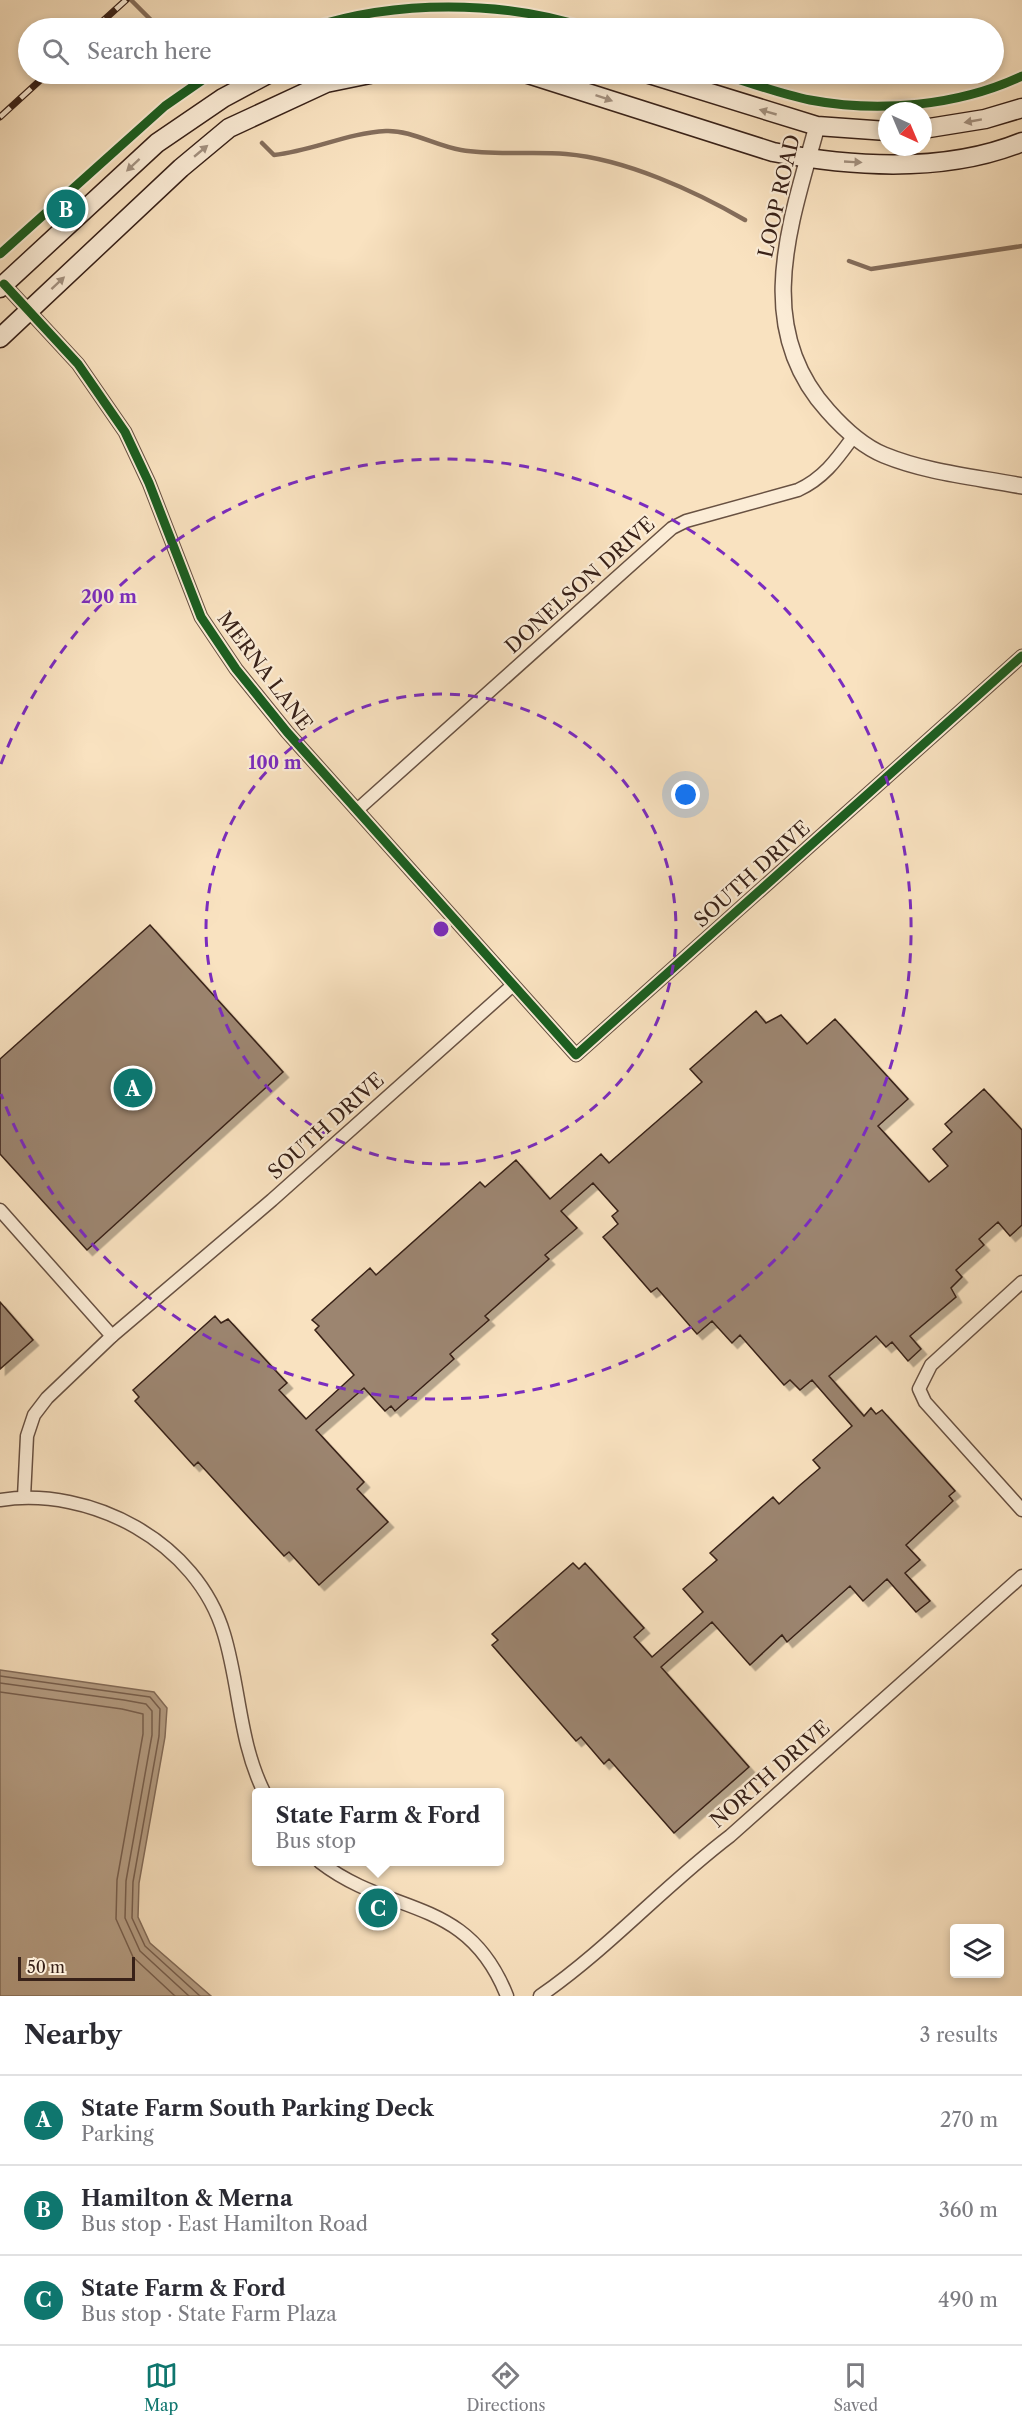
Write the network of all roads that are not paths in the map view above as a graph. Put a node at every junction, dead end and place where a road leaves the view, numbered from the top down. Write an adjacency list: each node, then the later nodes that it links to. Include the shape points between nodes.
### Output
1 (250, 84): 11 (main road, one-way to 11, via 157,143)
2 (324, 84): 12 (main road, one-way to 2, via 229,128)
3 (559, 84): 10 (main road, one-way to 10, via 773,152)
4 (681, 84): 6 (main road, one-way to 4)
5 (1022, 108): 7 (main road, one-way to 7)
6 (817, 126): 8 (main road); 10 (street, LOOP ROAD)
7 (932, 128)
8 (878, 129)
9 (1022, 142): 10 (main road, one-way to 9, via 897,163 940,160 977,156)
10 (808, 159): 14 (street, LOOP ROAD, via 783,266 785,325 800,370 816,398)
11 (2, 286): 12 (street, MERNA LANE)
12 (29, 310): 13 (main road); 17 (street, MERNA LANE, via 78,364 125,432 206,624 236,669)
13 (0, 338)
14 (854, 437): 15 (street, LOOP ROAD, via 883,455 924,468); 17 (street, DONELSON DRIVE, via 826,473 813,483 672,528)
15 (1022, 486)
16 (1022, 656): 18 (street, SOUTH DRIVE, via 576,1055)
17 (357, 810): 18 (street, MERNA LANE)
18 (513, 985): 21 (street, SOUTH DRIVE, via 272,1200)
19 (0, 1210): 21 (street)
20 (1022, 1282): 24 (street, via 931,1365 920,1389 925,1402)
21 (112, 1336): 22 (street, SOUTH DRIVE, via 34,1415 27,1436)
22 (24, 1497): 23 (street); 26 (street, via 88,1505 126,1521 173,1556 198,1582 224,1631 246,1749)
23 (0, 1500)
24 (1022, 1510)
25 (1022, 1576): 29 (street, NORTH DRIVE, via 730,1836 687,1868)
26 (262, 1788)
27 (326, 1866): 28 (street, via 357,1885 430,1912 457,1928 490,1962)
28 (507, 1996)
29 (540, 1996)

